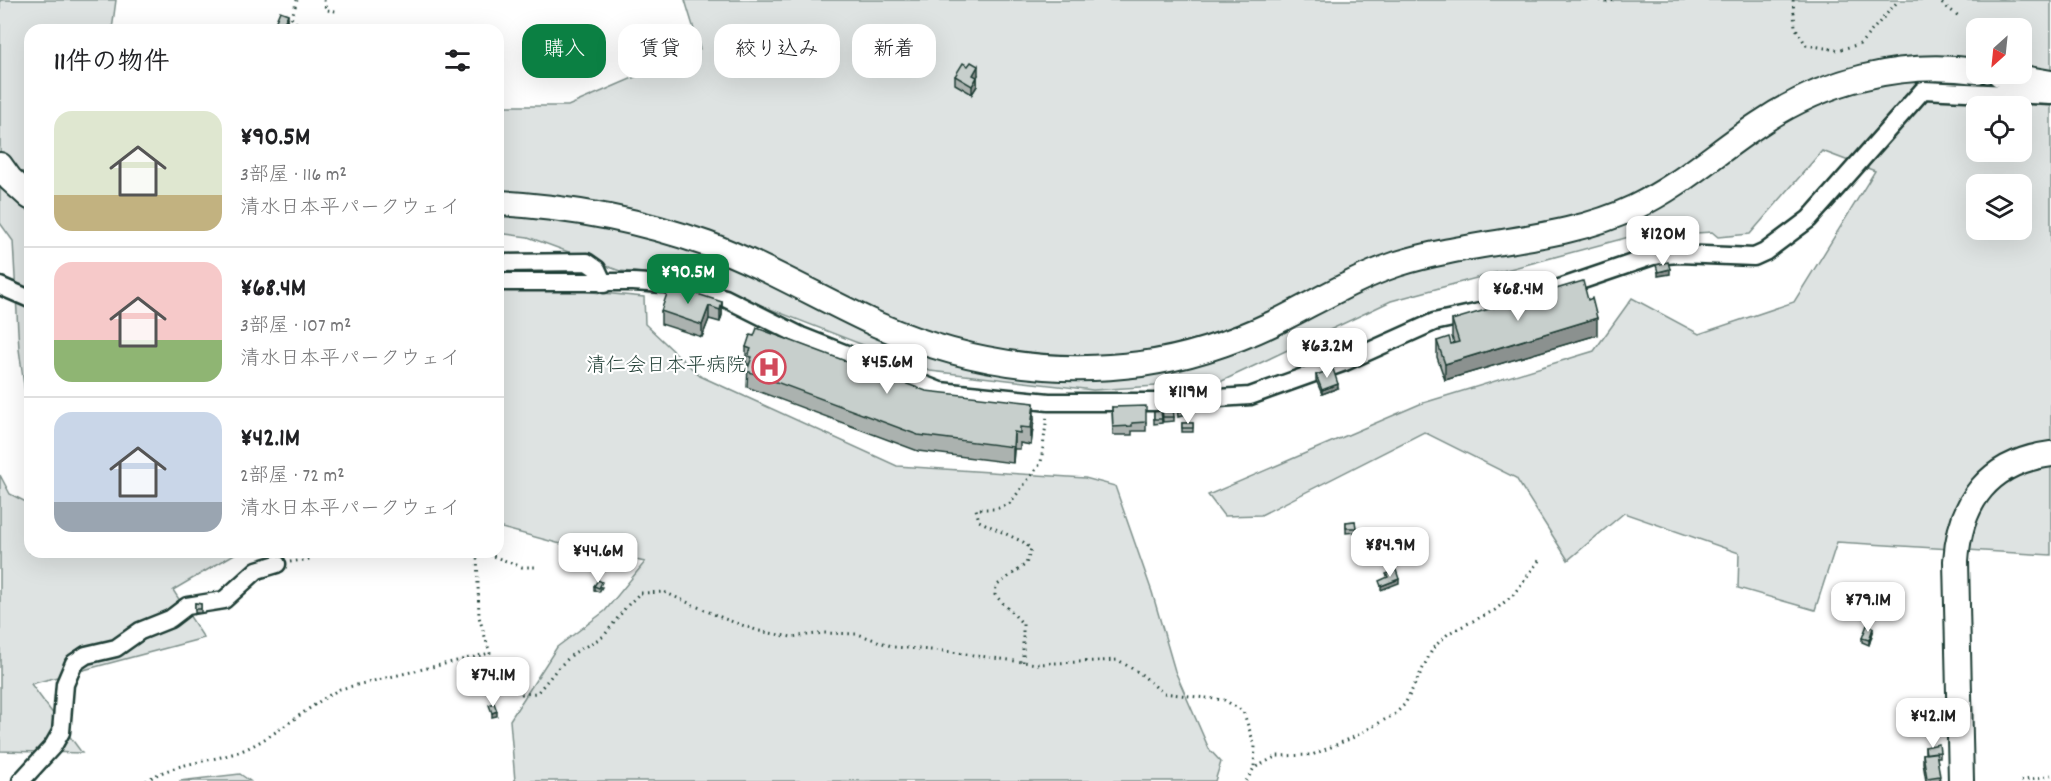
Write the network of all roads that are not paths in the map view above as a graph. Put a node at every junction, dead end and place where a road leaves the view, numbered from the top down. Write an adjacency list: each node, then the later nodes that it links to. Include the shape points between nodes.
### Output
1 (1966, 70): 7 (street, via 1899,71 1833,85 1786,107 1647,201 1601,221 1560,233 1459,249 1393,266 1270,325 1178,357 1139,364 1041,367 961,354 878,325 705,243 633,222 572,210)
2 (2032, 80): 3 (street)
3 (2051, 83)
4 (2051, 96): 10 (street, via 1923,90 1809,219 1765,252 1754,257 1653,256 1513,304 1434,322 1345,362 1250,396 1155,402 1049,402 940,391 801,336 725,298 664,284)
5 (0, 165): 6 (street)
6 (24, 192)
7 (504, 204)
8 (504, 262): 10 (street, via 587,262 597,269)
9 (504, 282): 10 (street)
10 (604, 284)
11 (0, 286): 12 (street)
12 (24, 296)
13 (2051, 454): 16 (street, via 2023,461 1992,476 1972,499 1960,531 1956,561)
14 (277, 564): 15 (street, via 257,570 224,600 187,606 116,648 86,655 74,663 65,684 61,732)
15 (21, 781)
16 (1961, 781)

